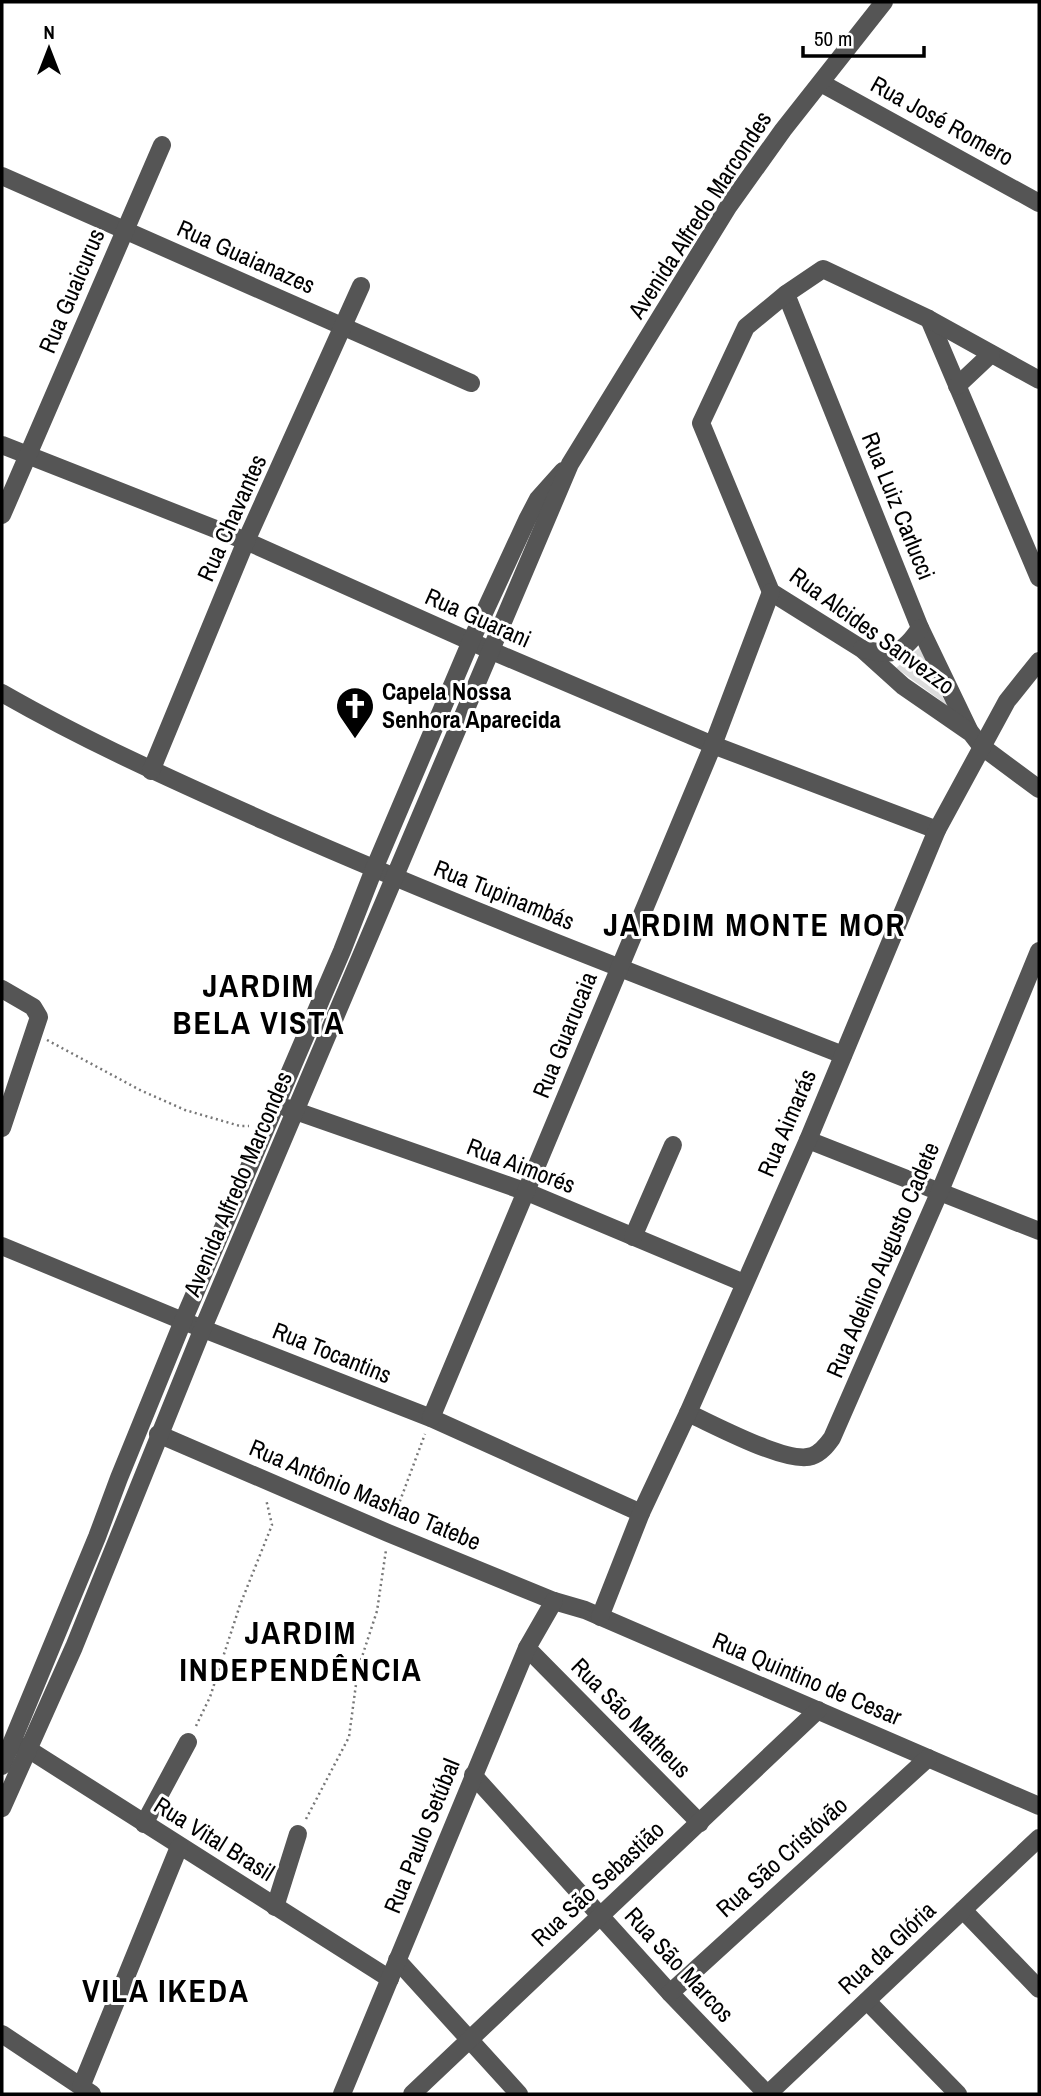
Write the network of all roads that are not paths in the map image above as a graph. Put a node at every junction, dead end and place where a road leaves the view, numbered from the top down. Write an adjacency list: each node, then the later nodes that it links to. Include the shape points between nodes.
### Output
1 (884, 2): 2 (street, Avenida Alfredo Marcondes)
2 (821, 83): 5 (street, Rua José Romero); 17 (street, Avenida Alfredo Marcondes, via 728,207)
3 (162, 145): 6 (street, Rua Guaicurus)
4 (2, 176): 6 (street, Rua Guaianazes)
5 (1039, 202)
6 (124, 230): 10 (street, Rua Guaianazes); 16 (street, Rua Guaicurus)
7 (362, 286): 10 (street, Rua Chavantes)
8 (786, 293): 9 (street, Rua Alcides Sanvezzo, via 823,269); 21 (street, Rua Alcides Sanvezzo, via 746,327 701,423); 22 (street, Rua Luiz Carlucci)
9 (929, 319): 11 (street, Rua Alcides Sanvezzo); 14 (street)
10 (345, 327): 13 (street, Rua Guaianazes); 19 (street, Rua Chavantes)
11 (991, 354): 12 (street, Rua Alcides Sanvezzo); 14 (street)
12 (1039, 380)
13 (471, 383)
14 (957, 386): 20 (street)
15 (2, 445): 16 (street, Rua Guarani)
16 (26, 456): 18 (street, Rua Guaicurus); 19 (street, Rua Guarani)
17 (570, 464): 23 (street, Avenida Alfredo Marcondes, via 538,499); 25 (street, Avenida Alfredo Marcondes)
18 (2, 515)
19 (247, 541): 23 (street, Rua Guarani); 30 (street, Rua Chavantes)
20 (1039, 578)
21 (771, 592): 24 (street, Rua Alcides Sanvezzo); 29 (street, Rua Guarucaia)
22 (920, 628): 24 (street, via 902,650 881,653); 28 (street, Rua Luiz Carlucci)
23 (471, 641): 25 (street, Rua Guarani); 33 (street, Avenida Alfredo Marcondes)
24 (862, 649): 28 (street, Rua Alcides Sanvezzo)
25 (492, 651): 29 (street, Rua Guarani); 34 (street, Avenida Alfredo Marcondes)
26 (1039, 661): 28 (street, Rua Aimarás)
27 (2, 693): 30 (street, Rua Tupinambás)
28 (976, 740): 31 (street, Rua Alcides Sanvezzo); 32 (street, Rua Aimarás)
29 (713, 745): 32 (street, Rua Guarani); 36 (street, Rua Guarucaia)
30 (151, 771): 33 (street, Rua Tupinambás)
31 (1039, 789)
32 (937, 830): 38 (street, Rua Aimarás)
33 (374, 869): 34 (street, Rua Tupinambás); 39 (street, Avenida Alfredo Marcondes)
34 (396, 878): 36 (street, Rua Tupinambás); 40 (street, Avenida Alfredo Marcondes)
35 (1039, 951): 44 (street, Rua Adelino Augusto Cadete)
36 (619, 968): 38 (street, Rua Tupinambás); 45 (street, Rua Guarucaia)
37 (2, 989): 41 (street, via 33,1007 39,1023)
38 (843, 1055): 42 (street, Rua Aimarás)
39 (276, 1105): 40 (street, Rua Aimorés); 50 (street, Avenida Alfredo Marcondes)
40 (297, 1110): 45 (street, Rua Aimorés); 51 (street, Avenida Alfredo Marcondes)
41 (2, 1128)
42 (808, 1140): 44 (street); 49 (street, Rua Aimarás)
43 (673, 1145): 47 (street)
44 (940, 1191): 46 (street); 52 (street, Rua Adelino Augusto Cadete, via 824,1448 811,1457 795,1458)
45 (527, 1192): 47 (street, Rua Aimorés); 53 (street, Rua Guarucaia)
46 (1039, 1231)
47 (633, 1237): 49 (street, Rua Aimorés)
48 (2, 1245): 50 (street, Rua Tocantins)
49 (744, 1283): 52 (street, Rua Aimarás)
50 (183, 1321): 51 (street, Rua Tocantins); 56 (street, Avenida Alfredo Marcondes)
51 (203, 1328): 53 (street, Rua Tocantins); 54 (street, Avenida Alfredo Marcondes)
52 (688, 1413): 55 (street, Rua Aimarás)
53 (431, 1418): 55 (street, Rua Tocantins)
54 (159, 1434): 57 (street, Avenida Alfredo Marcondes); 58 (street, Rua Antônio Mashao Tatebe)
55 (641, 1513): 59 (street, Rua Aimarás)
56 (97, 1537): 57 (street); 63 (street, Avenida Alfredo Marcondes)
57 (116, 1547): 63 (street, Avenida Alfredo Marcondes, via 74,1647)
58 (554, 1601): 59 (street, Rua Quintino de Cesar); 60 (street, Rua Paulo Setúbal)
59 (600, 1616): 61 (street, Rua Quintino de Cesar)
60 (527, 1648): 66 (street, Rua Paulo Setúbal); 69 (street, Rua São Matheus)
61 (818, 1710): 64 (street, Rua Quintino de Cesar); 69 (street, Rua São Sebastião)
62 (188, 1742): 70 (street)
63 (20, 1746): 65 (street, Avenida Alfredo Marcondes); 68 (street, Avenida Alfredo Marcondes); 70 (street, Rua Vital Brasil)
64 (928, 1758): 67 (street, Rua Quintino de Cesar); 80 (street, Rua São Cristóvão)
65 (2, 1766)
66 (473, 1775): 76 (street, Rua São Marcos); 77 (street, Rua Paulo Setúbal)
67 (1039, 1806)
68 (2, 1808)
69 (700, 1823): 76 (street, Rua São Sebastião)
70 (144, 1824): 73 (street, Rua Vital Brasil)
71 (298, 1834): 74 (street)
72 (1039, 1838): 75 (street, Rua da Glória)
73 (179, 1847): 74 (street, Rua Vital Brasil); 84 (street)
74 (275, 1907): 78 (street, Rua Vital Brasil)
75 (963, 1910): 79 (street); 81 (street, Rua da Glória)
76 (600, 1915): 80 (street, Rua São Marcos); 83 (street, Rua São Sebastião)
77 (397, 1960): 78 (street, Rua Paulo Setúbal); 83 (street)
78 (390, 1979): 85 (street, Rua Paulo Setúbal)
79 (1039, 1989)
80 (670, 1993): 88 (street, Rua São Marcos)
81 (867, 2001): 88 (street, Rua da Glória); 89 (street)
82 (2, 2034): 84 (street)
83 (468, 2041): 86 (street, Rua São Sebastião); 87 (street)
84 (86, 2090)
85 (342, 2094)
86 (412, 2094)
87 (519, 2094)
88 (767, 2094)
89 (958, 2094)

